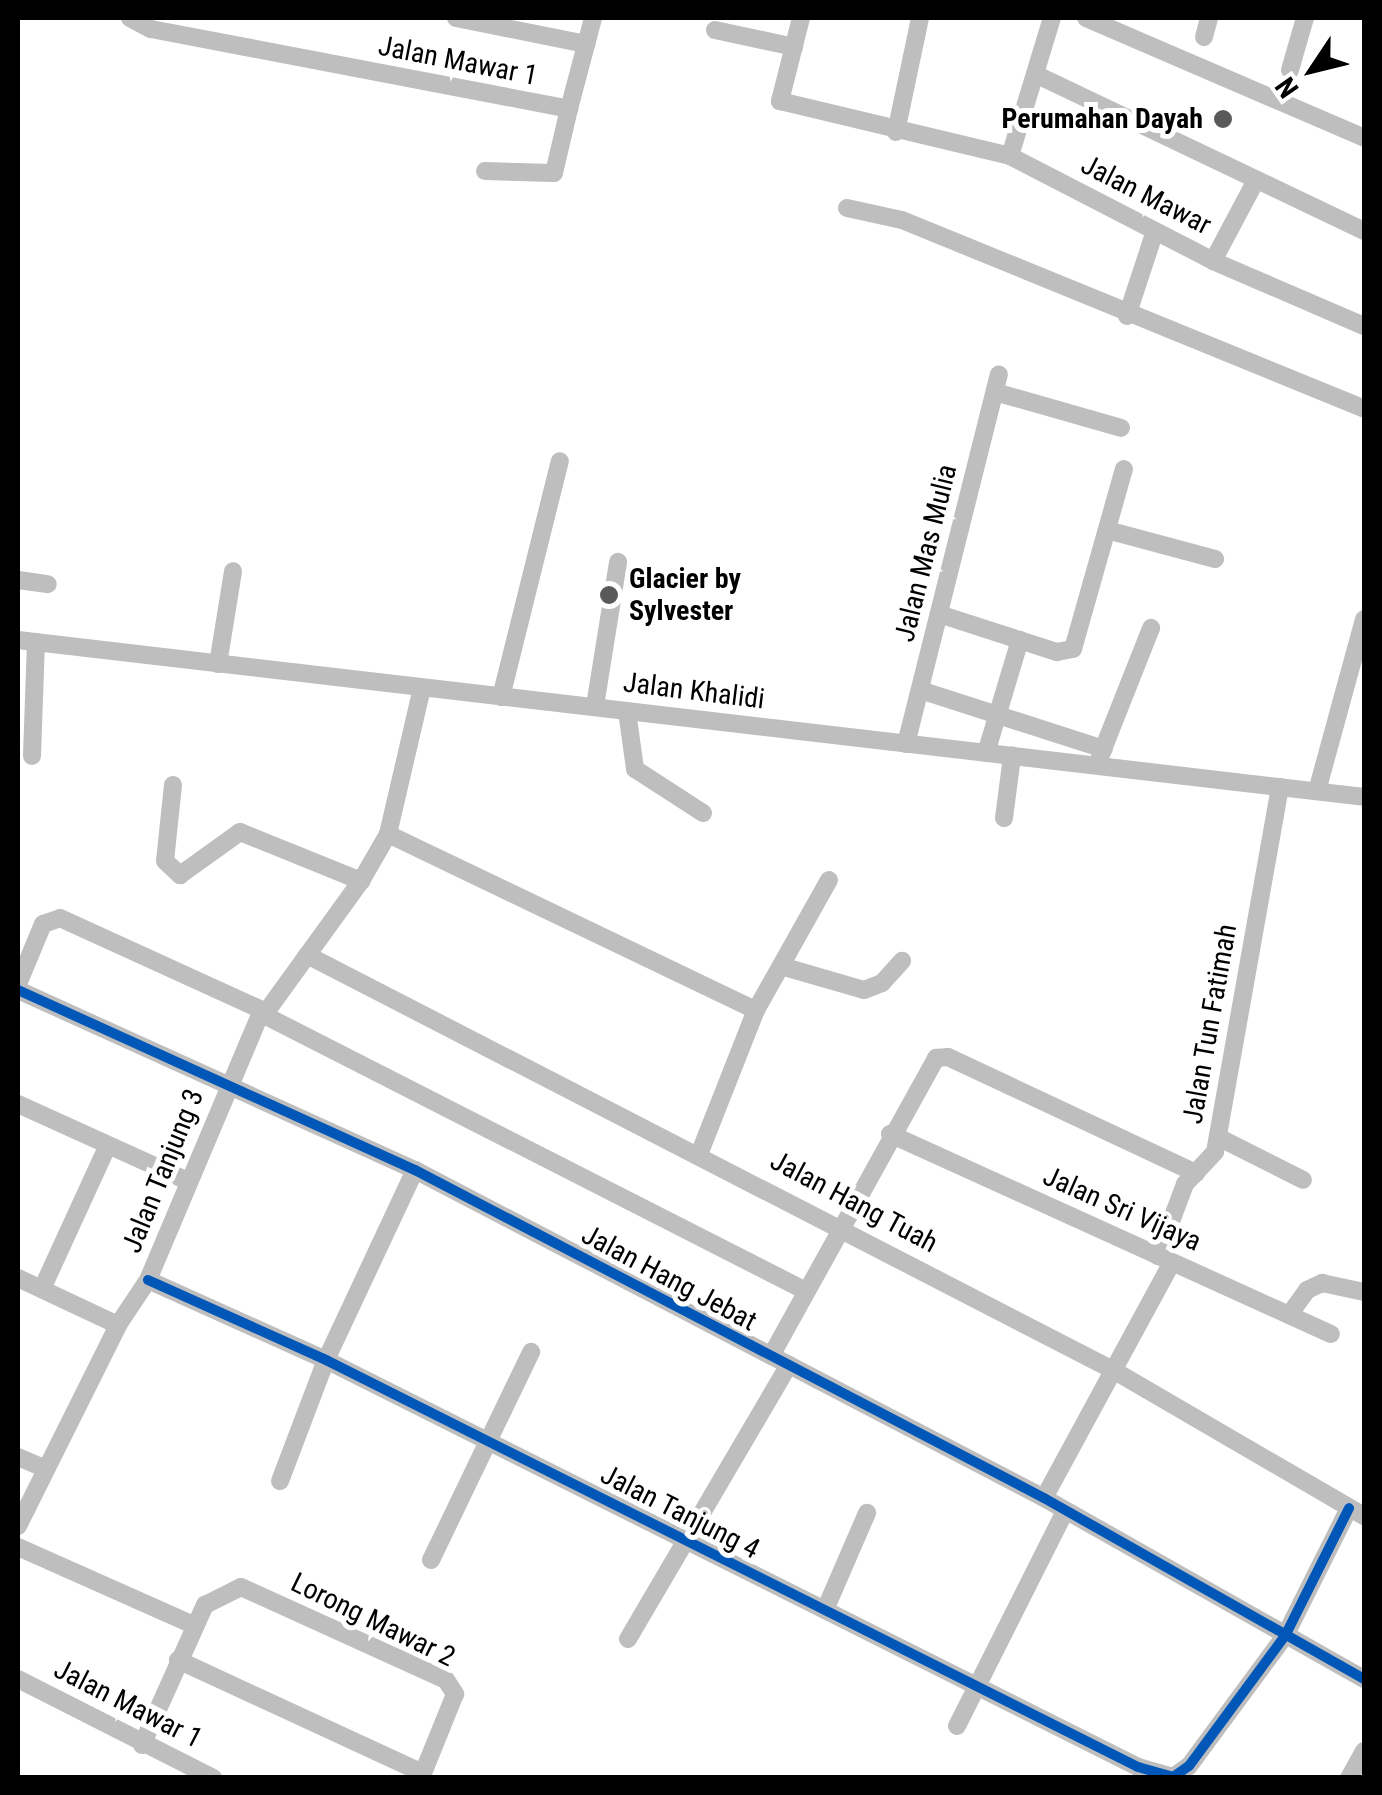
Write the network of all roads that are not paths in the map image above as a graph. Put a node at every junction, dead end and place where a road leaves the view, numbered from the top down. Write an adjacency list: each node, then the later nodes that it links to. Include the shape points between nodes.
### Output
1 (130, 18): 16 (street, Jalan Mawar 1, via 152,29)
2 (456, 18): 12 (street)
3 (593, 18): 12 (street, Jalan Mawar 1)
4 (801, 18): 13 (street)
5 (920, 18): 17 (street)
6 (1052, 18): 15 (street)
7 (1086, 18): 18 (street)
8 (1209, 18): 11 (street)
9 (1304, 18): 14 (street)
10 (715, 30): 13 (street)
11 (1204, 38)
12 (586, 44): 16 (street, Jalan Mawar 1)
13 (794, 47): 17 (street, Jalan Mawar, via 780,101)
14 (1290, 70)
15 (1036, 74): 19 (street); 21 (street)
16 (570, 109): 20 (street, via 554,173)
17 (896, 132): 19 (street, Jalan Mawar)
18 (1364, 138)
19 (1010, 156): 23 (street, Jalan Mawar)
20 (485, 171)
21 (1256, 180): 24 (street); 25 (street)
22 (848, 208): 26 (street, via 902,220)
23 (1155, 231): 25 (street, Jalan Mawar); 26 (street)
24 (1364, 231)
25 (1213, 261): 27 (street, Jalan Mawar)
26 (1127, 316): 28 (street)
27 (1364, 326)
28 (1364, 409)
29 (1121, 428): 38 (street, Jalan Mas Mulia, via 997,383)
30 (560, 461): 46 (street)
31 (1124, 469): 32 (street)
32 (1107, 530): 33 (street); 41 (street, via 1073,649 1064,654)
33 (1215, 559)
34 (618, 562): 47 (street)
35 (232, 571): 43 (street)
36 (18, 580): 37 (street)
37 (48, 584)
38 (939, 614): 41 (street); 45 (street, Jalan Mas Mulia)
39 (1364, 619): 59 (street)
40 (1152, 628): 55 (street)
41 (1020, 640): 49 (street)
42 (27, 641): 43 (street, Jalan Khalidi); 53 (street)
43 (218, 664): 44 (street, Jalan Khalidi)
44 (422, 688): 46 (street, Jalan Khalidi); 63 (street, Jalan Tanjung 3)
45 (920, 690): 49 (street); 51 (street, Jalan Mas Mulia)
46 (501, 697): 47 (street, Jalan Khalidi)
47 (595, 706): 48 (street, Jalan Khalidi)
48 (626, 711): 51 (street, Jalan Khalidi); 61 (street, via 635,769)
49 (994, 716): 50 (street); 52 (street)
50 (1060, 736): 55 (street); 56 (street)
51 (906, 744): 52 (street, Jalan Khalidi)
52 (986, 753): 54 (street, Jalan Khalidi)
53 (32, 756)
54 (1012, 756): 56 (street, Jalan Khalidi); 62 (street)
55 (1100, 758): 56 (street, Jalan Khalidi); 58 (street, Jalan Khalidi)
56 (1053, 763)
57 (173, 785): 65 (street, via 165,861 180,875 240,832)
58 (1280, 786): 59 (street, Jalan Khalidi); 75 (street, Jalan Tun Fatimah)
59 (1317, 792): 60 (street, Jalan Khalidi)
60 (1364, 797)
61 (703, 813)
62 (1004, 818)
63 (388, 834): 65 (street, Jalan Tanjung 3); 70 (street)
64 (829, 880): 68 (street)
65 (361, 881): 66 (street, Jalan Tanjung 3)
66 (307, 955): 71 (street, Jalan Tanjung 3); 77 (street, Jalan Hang Tuah)
67 (902, 961): 68 (street, via 864,990)
68 (781, 966): 70 (street)
69 (18, 987): 71 (street, via 43,924 60,918); 72 (street, Jalan Hang Jebat)
70 (756, 1010): 77 (street)
71 (263, 1012): 72 (street, Jalan Tanjung 3); 87 (street)
72 (229, 1084): 78 (street, Jalan Hang Jebat); 81 (street, Jalan Tanjung 3)
73 (19, 1109): 76 (street)
74 (890, 1134): 79 (street, via 929,1063 948,1057); 82 (street); 83 (street, Jalan Sri Vijaya)
75 (1218, 1137): 79 (street, Jalan Tun Fatimah, via 1216,1152); 80 (street)
76 (107, 1146): 81 (street); 86 (street)
77 (700, 1152): 82 (street, Jalan Hang Tuah)
78 (415, 1170): 93 (street, Jalan Hang Jebat); 94 (street)
79 (1196, 1173): 83 (street, Jalan Tun Fatimah)
80 (1303, 1180)
81 (188, 1181): 85 (street, Jalan Tanjung 3)
82 (841, 1226): 87 (street); 96 (street, Jalan Hang Tuah)
83 (1165, 1259): 89 (street, Jalan Sri Vijaya); 96 (street, Jalan Tun Fatimah)
84 (18, 1278): 86 (street)
85 (148, 1280): 90 (street, Jalan Tanjung 3); 94 (street, Jalan Tanjung 4)
86 (42, 1289): 90 (street)
87 (806, 1290): 93 (street)
88 (1364, 1292): 89 (street, via 1322,1283 1307,1290)
89 (1290, 1315): 91 (street, Jalan Sri Vijaya)
90 (118, 1325): 99 (street, Jalan Tanjung 3)
91 (1331, 1334)
92 (531, 1352): 97 (street)
93 (771, 1356): 95 (street, Jalan Hang Jebat)
94 (326, 1360): 97 (street, Jalan Tanjung 4); 100 (street)
95 (789, 1365): 101 (street, Jalan Hang Jebat); 106 (street)
96 (1113, 1370): 101 (street, Jalan Tun Fatimah); 102 (street, Jalan Hang Tuah)
97 (488, 1442): 106 (street, Jalan Tanjung 4); 108 (street)
98 (18, 1456): 99 (street)
99 (44, 1468): 105 (street, Jalan Tanjung 3)
100 (280, 1481)
101 (1044, 1498): 104 (street, Jalan Hang Jebat)
102 (1357, 1512): 111 (street)
103 (867, 1513): 109 (street)
104 (1064, 1513): 111 (street, Jalan Hang Jebat); 116 (street)
105 (18, 1526)
106 (684, 1538): 109 (street, Jalan Tanjung 4); 112 (street)
107 (18, 1547): 110 (street)
108 (431, 1560)
109 (825, 1610): 116 (street, Jalan Tanjung 4)
110 (193, 1626): 113 (street, Lorong Mawar 2); 120 (street, Lorong Mawar 2, via 220,1592 242,1587 446,1680 455,1694)
111 (1285, 1636): 115 (street, Jalan Hang Jebat); 116 (street, Jalan Tanjung 4, via 1189,1766 1172,1777 1138,1767)
112 (628, 1640)
113 (178, 1660): 118 (street, Lorong Mawar 2); 120 (street)
114 (18, 1679): 118 (street, Jalan Mawar 1)
115 (1364, 1679)
116 (980, 1686): 117 (street)
117 (957, 1726)
118 (142, 1745): 121 (street, Jalan Mawar 1)
119 (1364, 1751): 122 (street)
120 (422, 1776)
121 (214, 1778)
122 (1350, 1778)

